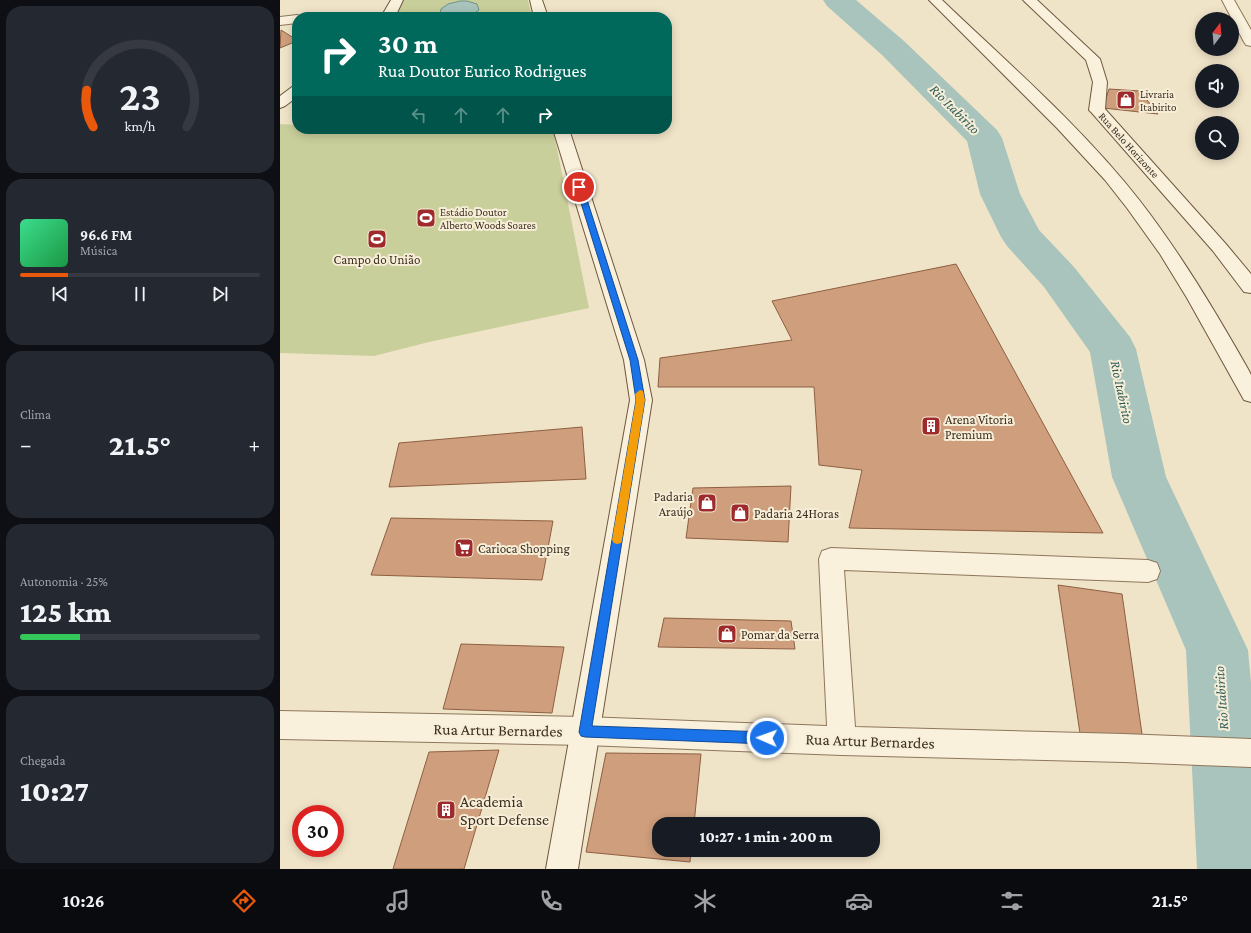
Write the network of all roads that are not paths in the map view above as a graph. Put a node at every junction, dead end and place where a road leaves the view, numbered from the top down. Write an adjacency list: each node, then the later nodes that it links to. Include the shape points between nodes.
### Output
1 (396, 0): 6 (street)
2 (536, 0): 7 (street)
3 (935, 0): 15 (street, via 1064,126 1133,205 1183,275 1220,335)
4 (1029, 0): 14 (street, Rua Belo Horizonte, via 1093,59 1100,82 1097,110 1214,241)
5 (1228, 0): 10 (street)
6 (391, 12)
7 (540, 12)
8 (292, 20): 9 (street)
9 (280, 22)
10 (1251, 42)
11 (292, 94): 12 (street)
12 (280, 103)
13 (563, 134): 18 (street, via 634,360 641,400)
14 (1251, 287)
15 (1251, 394)
16 (1148, 571): 19 (street, via 830,559)
17 (280, 725): 18 (street, Rua Artur Bernardes)
18 (585, 732): 19 (street, Rua Artur Bernardes); 21 (street)
19 (842, 741): 20 (street, Rua Artur Bernardes)
20 (1251, 753)
21 (562, 869)

